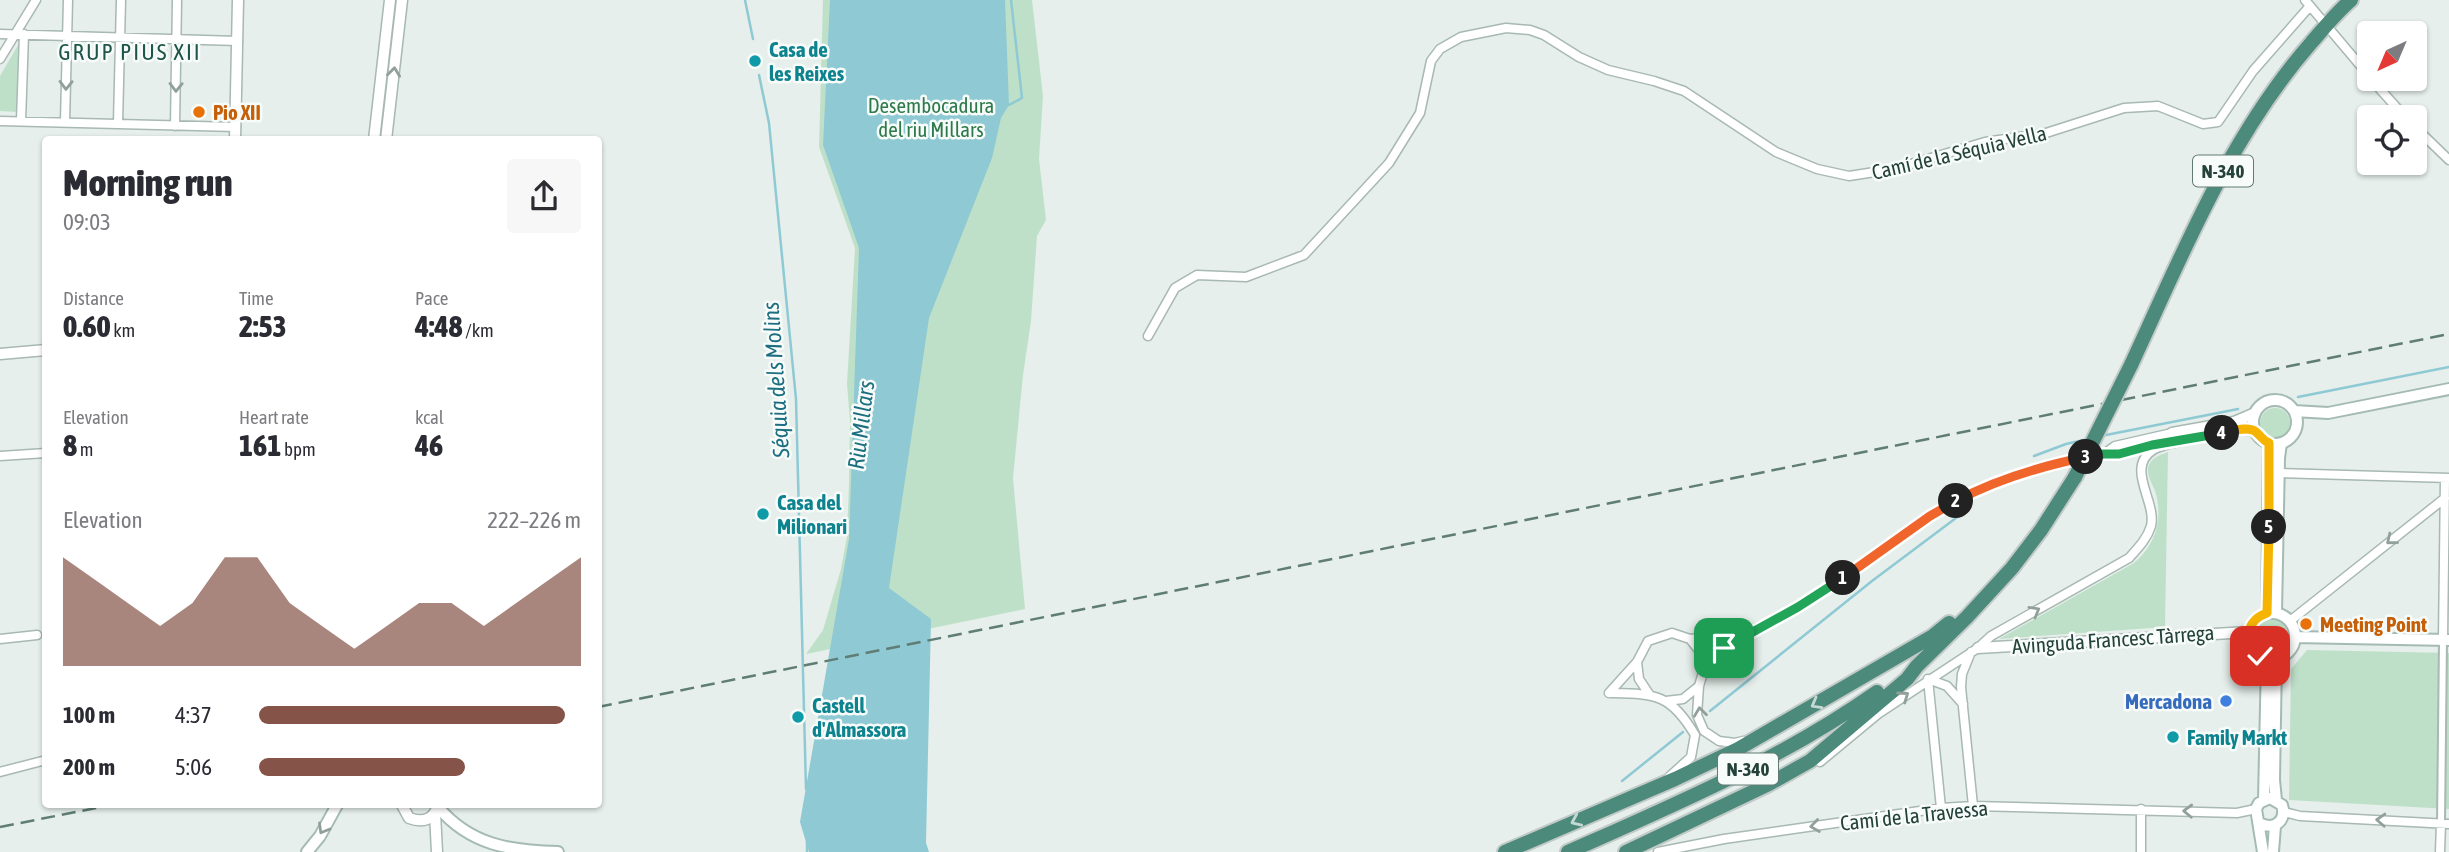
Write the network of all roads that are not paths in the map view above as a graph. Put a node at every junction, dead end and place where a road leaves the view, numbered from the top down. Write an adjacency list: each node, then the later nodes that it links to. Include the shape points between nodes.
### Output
1 (36, 0): 13 (street)
2 (68, 0): 14 (street)
3 (121, 0): 15 (street)
4 (177, 0): 16 (street)
5 (239, 0): 17 (street)
6 (390, 0): 29 (street)
7 (402, 0): 30 (street, one-way to 7)
8 (2351, 0): 52 (highway, N-340, bridge, via 2289,68 2247,128 2211,190 2075,477 2019,559)
9 (2307, 3): 10 (street); 33 (street, Camí de la Séquia Vella, via 2218,122 2203,124 2158,106 2124,108 2046,133 1985,142 1894,169 1849,176 1776,152 1684,91 1608,70 1544,35 1506,28 1461,37 1440,49 1431,61 1420,113 1389,163 1304,255 1246,278 1197,275 1175,288)
10 (2321, 19)
11 (2332, 32): 19 (street)
12 (0, 34): 13 (street)
13 (20, 34): 14 (street); 18 (street); 23 (street)
14 (67, 35): 15 (street); 24 (street, one-way to 24)
15 (120, 37): 16 (street); 25 (street)
16 (176, 39): 17 (street); 26 (street, one-way to 26)
17 (237, 41): 27 (street)
18 (0, 59)
19 (2357, 62)
20 (2382, 91): 21 (street)
21 (2394, 105)
22 (0, 121): 23 (street)
23 (21, 121): 24 (street)
24 (65, 122): 25 (street)
25 (118, 123): 26 (street)
26 (175, 126): 27 (street)
27 (236, 127): 28 (street)
28 (235, 136)
29 (374, 136)
30 (386, 136)
31 (2427, 139): 32 (street)
32 (2449, 160)
33 (1148, 336)
34 (42, 351): 35 (street)
35 (0, 354)
36 (2449, 389): 39 (main road)
37 (2294, 411): 38 (main road, via 2278,400 2264,403); 39 (main road); 40 (main road)
38 (2255, 413): 41 (main road); 42 (street)
39 (2328, 413): 40 (main road)
40 (2297, 428): 44 (main road)
41 (2255, 431): 42 (street); 43 (main road)
42 (2173, 438): 54 (street, via 2115,446 2104,454 2052,464 1978,489 1930,516 1798,607); 61 (street, one-way to 42, via 2129,558 2143,544 2152,508 2141,469 2153,450)
43 (2269, 443): 44 (main road); 51 (main road)
44 (2281, 443): 47 (main road)
45 (42, 453): 46 (street)
46 (0, 456)
47 (2278, 474): 48 (street); 51 (main road)
48 (2447, 478): 49 (street)
49 (2445, 498): 50 (street); 53 (street, one-way to 53)
50 (2446, 556): 60 (street)
51 (2272, 613): 53 (main road); 55 (main road, via 2255,619)
52 (1967, 617): 64 (highway, N-340); 71 (highway, one-way to 71, via 1951,622)
53 (2290, 621): 57 (main road)
54 (1750, 632): 59 (street); 65 (street, via 1724,648)
55 (2248, 632): 61 (street, Avinguda Francesc Tàrrega); 62 (main road, via 2254,652)
56 (37, 635): 58 (street)
57 (2295, 636): 60 (main road); 62 (main road, via 2290,651)
58 (0, 639)
59 (1690, 639): 63 (street, via 1672,633 1648,641); 65 (street, via 1701,653)
60 (2446, 640): 87 (street)
61 (1974, 650): 66 (street); 70 (street, via 1962,674)
62 (2271, 659): 75 (main road); 76 (main road)
63 (1637, 662): 68 (street, via 1639,679); 68 (street, via 1609,693)
64 (1917, 666): 90 (highway, via 1810,761 1681,825); 95 (highway, N-340, via 1771,758)
65 (1704, 670): 67 (street)
66 (1928, 679): 70 (street, via 1947,686); 81 (street); 90 (street, one-way to 66, via 1815,766)
67 (1699, 686): 69 (street, via 1683,699); 71 (street, one-way to 67, via 1735,743 1719,741 1704,731 1698,715)
68 (1649, 694): 69 (street)
69 (1666, 701): 74 (street, via 1695,735 1691,757 1672,775)
70 (1963, 704): 77 (street)
71 (1756, 737): 74 (highway)
72 (42, 761): 73 (street)
73 (0, 772)
74 (1638, 793): 94 (highway, one-way to 94)
75 (2264, 800): 76 (main road); 83 (main road)
76 (2276, 800): 84 (main road)
77 (1973, 806): 81 (street, Camí de la Travessa); 82 (street, Camí de la Travessa)
78 (335, 808): 91 (main road, one-way to 91)
79 (404, 808): 85 (street, via 409,818)
80 (437, 808): 85 (street, via 428,820); 89 (street); 93 (main road, via 464,832 489,843 523,851)
81 (1941, 808): 90 (street, Camí de la Travessa, one-way to 90)
82 (2141, 809): 83 (street, Camí de la Travessa, one-way to 82, via 2237,813); 97 (street)
83 (2256, 809): 86 (main road)
84 (2284, 812): 87 (street, one-way to 84); 88 (main road)
85 (419, 822): 89 (street)
86 (2259, 823): 88 (main road); 98 (main road)
87 (2445, 824): 100 (street)
88 (2275, 826): 99 (main road)
89 (437, 841): 92 (street)
90 (1657, 846): 96 (highway)
91 (307, 852)
92 (437, 852)
93 (558, 852)
94 (1505, 852)
95 (1568, 852)
96 (1626, 852)
97 (2141, 852)
98 (2263, 852)
99 (2273, 852)
100 (2440, 852)

